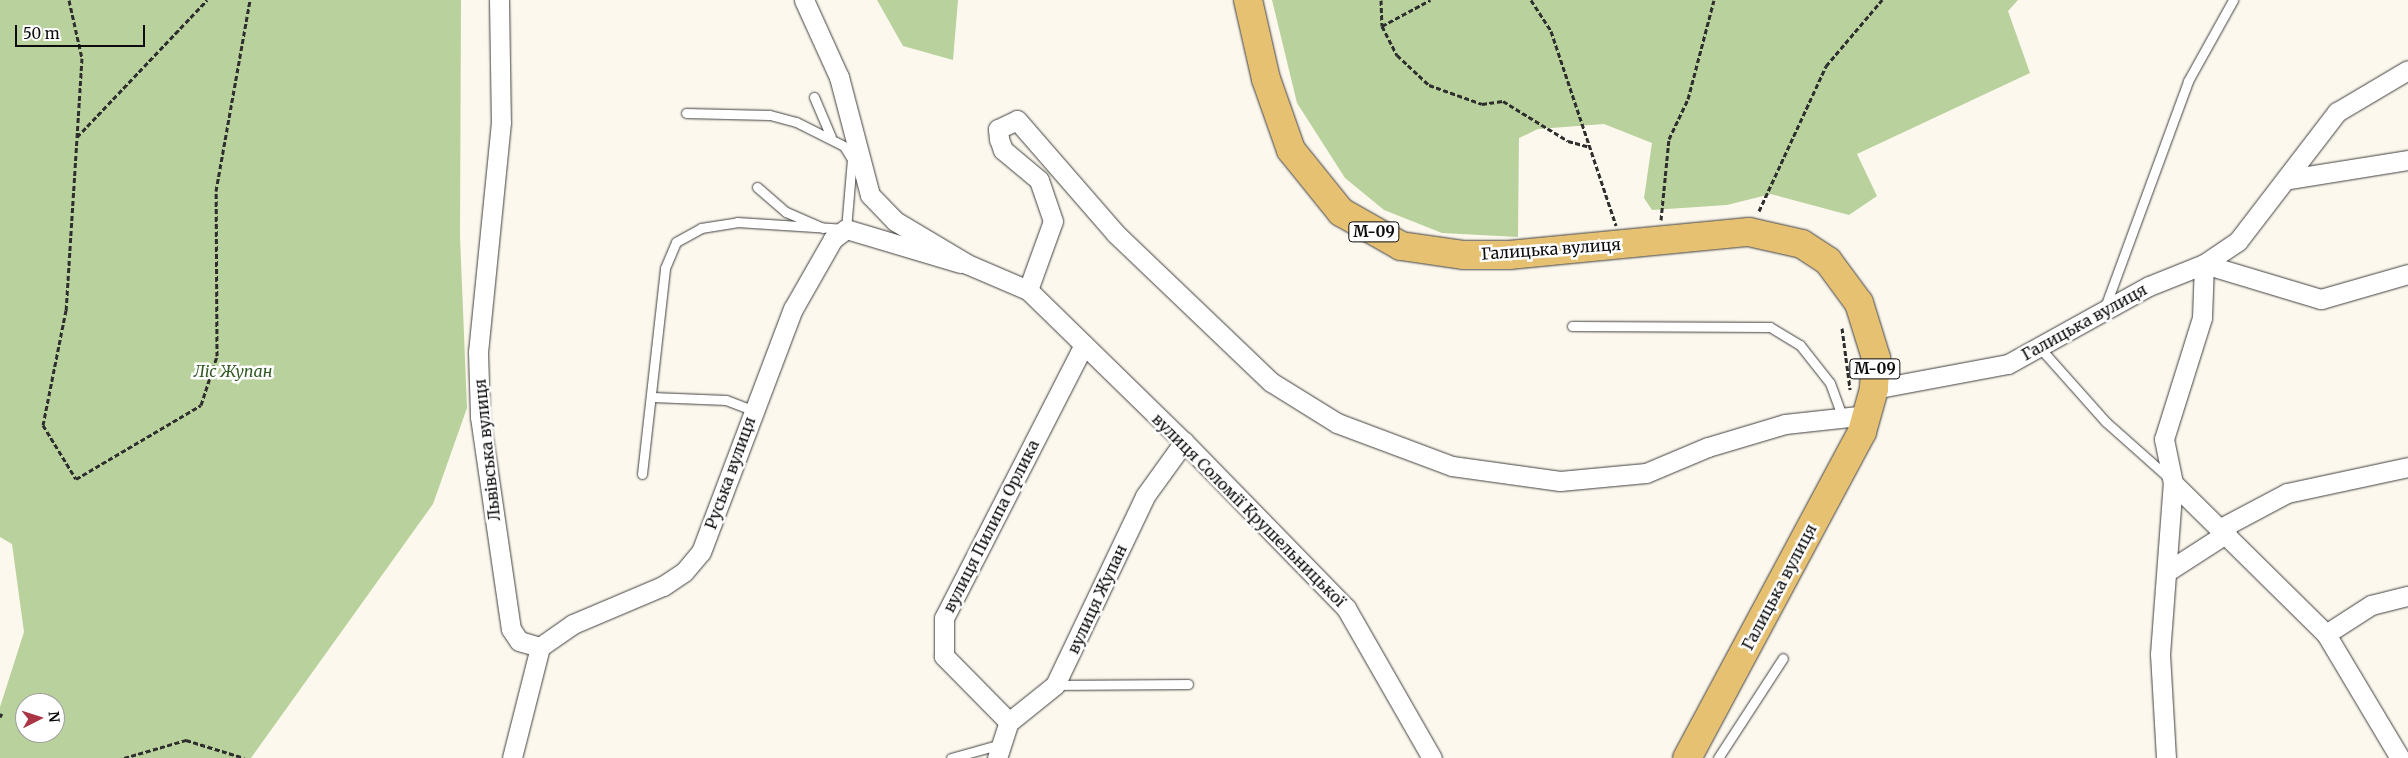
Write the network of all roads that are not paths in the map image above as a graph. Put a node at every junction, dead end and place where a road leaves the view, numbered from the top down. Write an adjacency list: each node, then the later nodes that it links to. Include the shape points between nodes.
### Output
1 (499, 0): 34 (street, Львівська вулиця, via 501,122 478,352 480,417 511,629 519,641)
2 (804, 0): 14 (street, вулиця Соломії Крушельницької, via 839,77 870,195 895,221)
3 (1248, 0): 22 (main road, Галицька вулиця / М-09, via 1266,80 1291,150 1341,212 1370,231 1400,246 1464,255 1748,232 1802,244 1828,261 1859,303 1876,358)
4 (2233, 0): 18 (lane, via 2188,81)
5 (2408, 70): 10 (street, Галицька вулиця, via 2337,112)
6 (814, 97): 8 (lane)
7 (686, 113): 8 (lane, via 770,115)
8 (831, 138): 13 (lane, via 852,159)
9 (2408, 160): 10 (street)
10 (2289, 179): 15 (street, Галицька вулиця, via 2238,241)
11 (757, 187): 12 (lane, via 786,212)
12 (823, 228): 13 (lane); 23 (lane, via 737,222 701,228 676,242 664,268)
13 (846, 229): 14 (street); 24 (street, Руська вулиця, via 824,250 793,309)
14 (967, 264): 17 (street, вулиця Соломії Крушельницької)
15 (2204, 264): 16 (street, via 2321,299); 18 (street, Галицька вулиця); 29 (street, via 2202,318 2164,439)
16 (2408, 274)
17 (1028, 290): 20 (street, вулиця Соломії Крушельницької); 25 (street, via 1053,220 1040,180 1003,150 999,139 998,129 1017,120 1116,234 1271,382 1337,423 1452,466 1560,481 1646,473 1708,447 1785,424)
18 (2104, 309): 21 (street, Галицька вулиця)
19 (1572, 326): 25 (lane, via 1770,327 1800,345)
20 (1084, 345): 26 (street, вулиця Соломії Крушельницької); 38 (street, вулиця Пилипа Орлика, via 944,618 944,656)
21 (2040, 348): 22 (street, Галицька вулиця, via 1980,372); 29 (lane, via 2106,422)
22 (1874, 389): 25 (main road, Галицька вулиця / М-09)
23 (652, 398): 24 (lane, via 726,400); 28 (lane)
24 (752, 410): 34 (street, Руська вулиця, via 701,552 684,572 642,596 573,624)
25 (1856, 416): 43 (main road, Галицька вулиця / М-09)
26 (1184, 442): 37 (street, вулиця Жупан, via 1145,496); 42 (street, вулиця Соломії Крушельницької, via 1346,608)
27 (2408, 467): 30 (street, via 2287,493)
28 (642, 474)
29 (2173, 483): 30 (street); 31 (street)
30 (2224, 530): 31 (street); 33 (street)
31 (2168, 571): 45 (street, via 2160,654)
32 (2408, 596): 33 (street, via 2371,605)
33 (2326, 634): 46 (street)
34 (540, 647): 40 (street)
35 (1783, 658): 44 (lane)
36 (1188, 684): 37 (lane)
37 (1055, 686): 38 (street, вулиця Жупан)
38 (1009, 722): 39 (street, вулиця Жупан)
39 (997, 752): 41 (lane)
40 (512, 758)
41 (950, 758)
42 (1432, 758)
43 (1687, 758)
44 (1718, 758)
45 (2166, 758)
46 (2400, 758)

